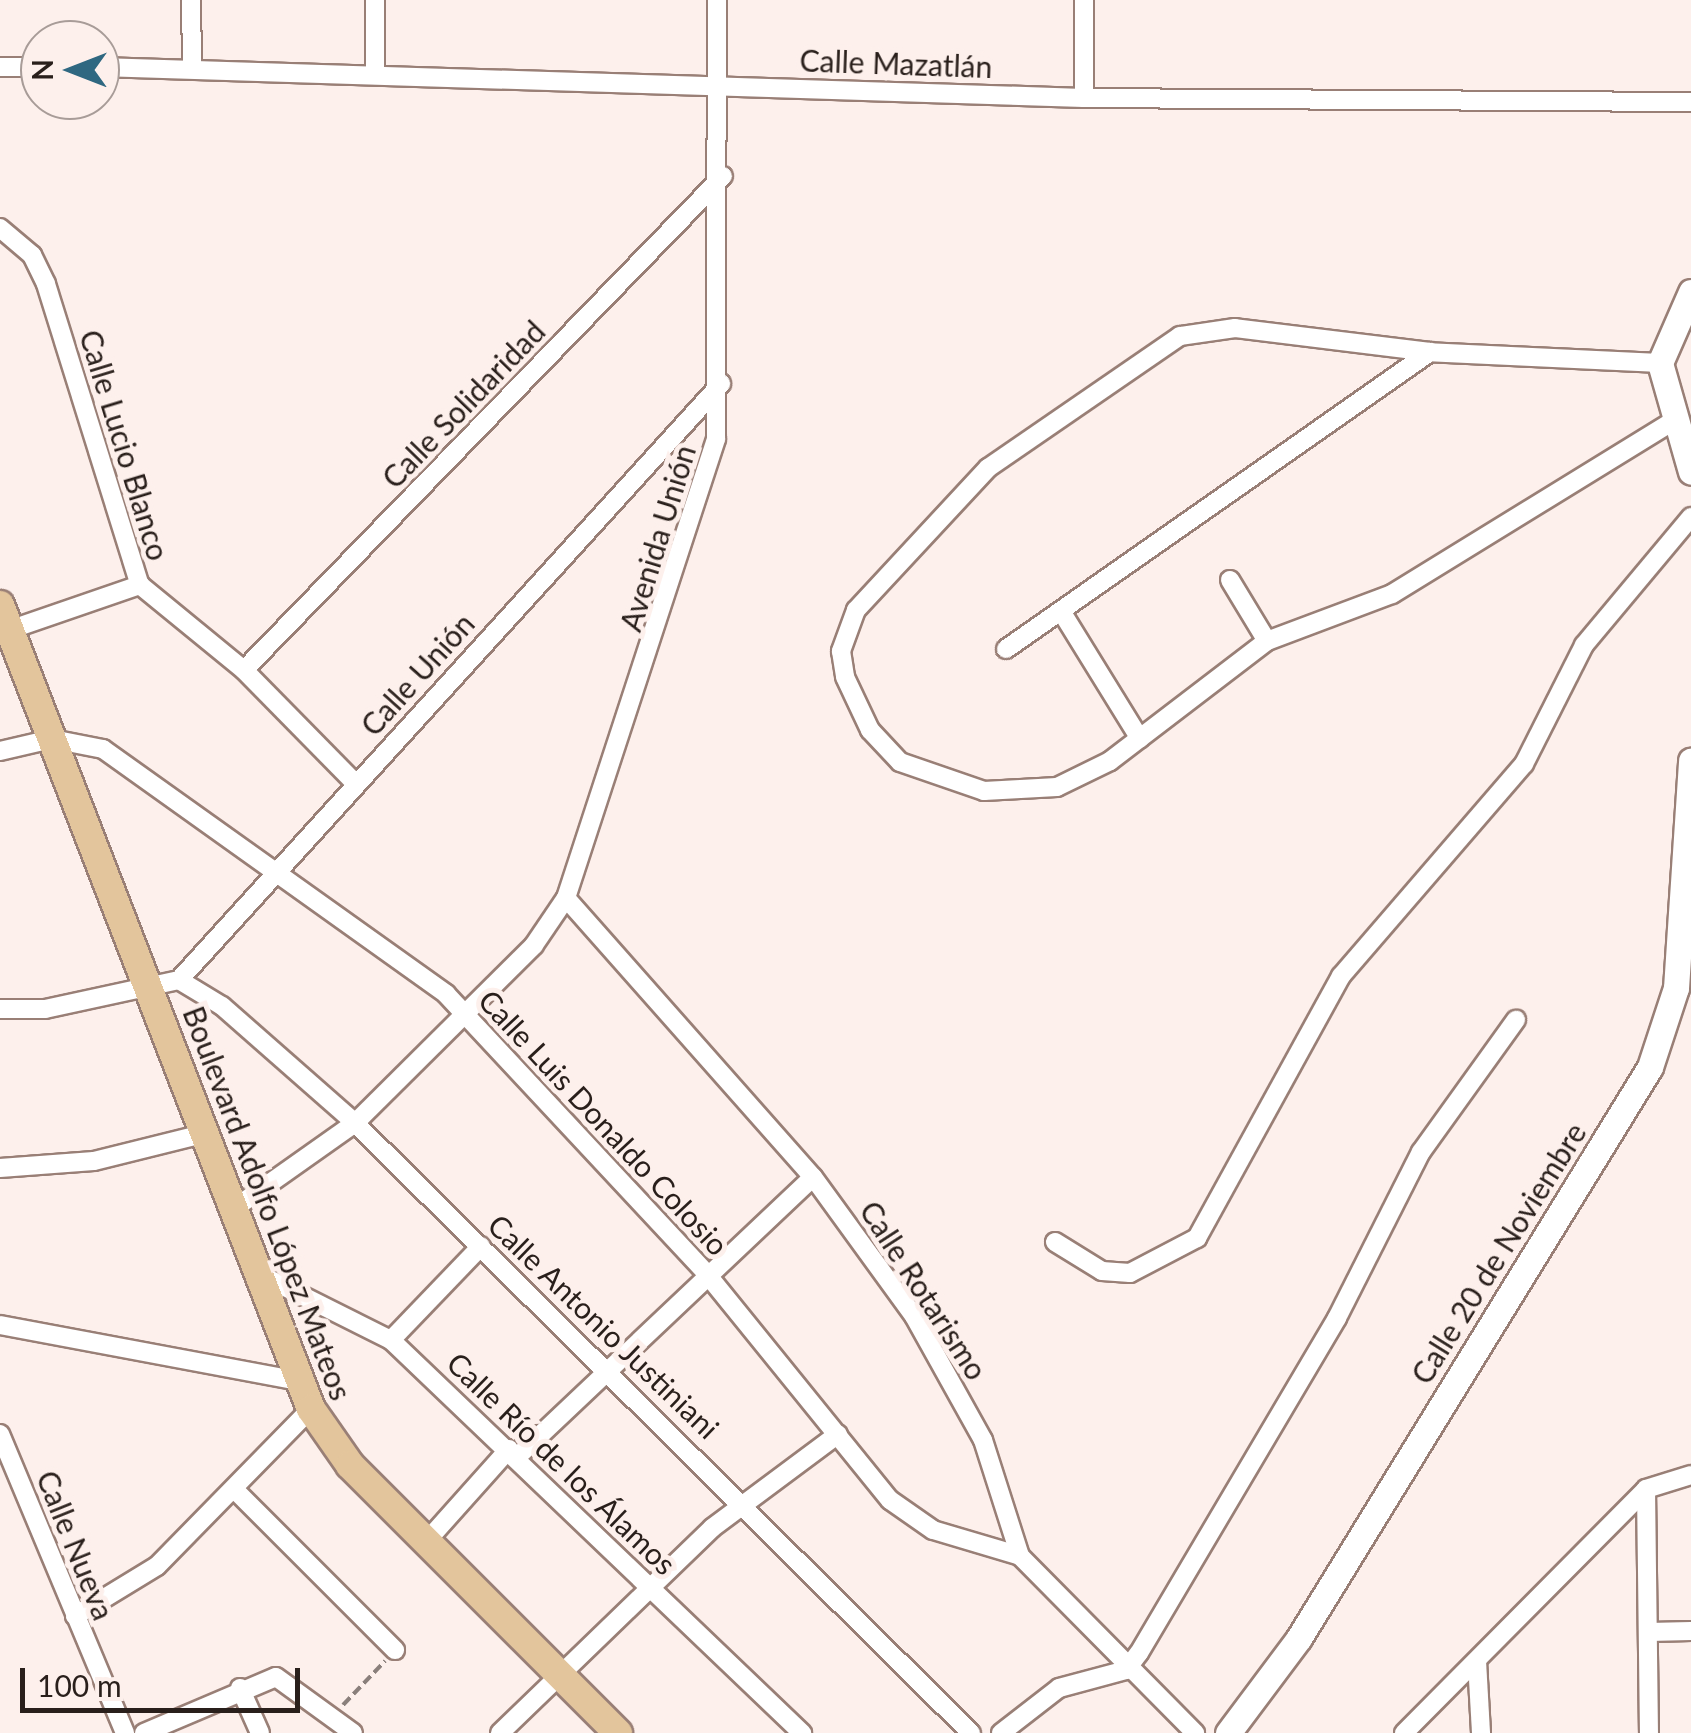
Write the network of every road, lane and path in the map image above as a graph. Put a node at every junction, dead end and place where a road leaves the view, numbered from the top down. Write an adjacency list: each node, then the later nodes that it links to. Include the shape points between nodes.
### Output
1 (191, 0): 6 (street)
2 (375, 0): 7 (street)
3 (717, 0): 8 (street, Avenida Unión)
4 (1084, 0): 9 (street)
5 (120, 67): 6 (street, Calle Mazatlán)
6 (192, 67): 7 (street, Calle Mazatlán)
7 (375, 72): 8 (street, Calle Mazatlán)
8 (718, 84): 9 (street, Calle Mazatlán); 11 (street, Avenida Unión)
9 (1084, 98): 10 (street, Calle Mazatlán)
10 (1691, 102)
11 (723, 176): 16 (street, Avenida Unión); 26 (street, Calle Solidaridad)
12 (0, 228): 21 (street, Calle Lucio Blanco, via 32,255 46,284)
13 (1691, 292): 15 (street)
14 (1430, 352): 15 (street); 22 (street); 28 (street, via 1236,328 1180,336 988,468 846,628 845,676 870,730 900,762 938,782 1002,792 1057,787)
15 (1660, 363): 17 (street)
16 (721, 384): 31 (street, Calle Unión); 33 (street, Avenida Unión, via 711,462)
17 (1670, 423): 18 (street); 24 (street, via 1392,594)
18 (1691, 472)
19 (1691, 517): 45 (street, via 1584,646 1515,775 1340,976 1197,1238 1130,1273 1102,1271)
20 (1230, 580): 24 (street)
21 (140, 585): 23 (street); 26 (street, Calle Lucio Blanco)
22 (1061, 611): 25 (street); 28 (street)
23 (4, 617): 27 (main road, Boulevard Adolfo López Mateos)
24 (1268, 641): 28 (street)
25 (1006, 649)
26 (244, 670): 31 (street, Calle Lucio Blanco)
27 (52, 739): 29 (street); 32 (street, Calle Luis Donaldo Colosio, via 125,762); 36 (main road, Boulevard Adolfo López Mateos)
28 (1140, 739)
29 (0, 751)
30 (1691, 760): 34 (street, Calle 20 de Noviembre)
31 (355, 782): 32 (street, Calle Unión)
32 (270, 874): 35 (street, Calle Unión); 38 (street, Calle Luis Donaldo Colosio)
33 (566, 898): 38 (street); 43 (street, Calle Rotarismo)
34 (1686, 952): 83 (street, Calle 20 de Noviembre, via 1650,1067 1298,1638)
35 (179, 980): 36 (street); 40 (street, Calle Antonio Justiniani, via 222,1006)
36 (148, 984): 37 (street, via 45,1009); 41 (main road, Boulevard Adolfo López Mateos)
37 (0, 1010)
38 (469, 1013): 40 (street); 48 (street, Calle Luis Donaldo Colosio)
39 (1516, 1020): 69 (street, via 1421,1152 1337,1318)
40 (355, 1124): 44 (street); 46 (street, Calle Antonio Justiniani)
41 (204, 1134): 42 (street, via 94,1161); 44 (main road, Boulevard Adolfo López Mateos)
42 (0, 1168)
43 (813, 1177): 48 (street); 62 (street, Calle Rotarismo, via 944,1360 984,1440)
44 (232, 1210): 47 (main road, Boulevard Adolfo López Mateos)
45 (1055, 1242)
46 (481, 1246): 50 (street); 51 (street, Calle Antonio Justiniani)
47 (257, 1273): 50 (street, Calle Río de los Álamos); 52 (main road, Boulevard Adolfo López Mateos)
48 (706, 1273): 51 (street); 55 (street, Calle Luis Donaldo Colosio)
49 (0, 1325): 52 (street)
50 (392, 1340): 56 (street, Calle Río de los Álamos)
51 (609, 1366): 56 (street); 60 (street, Calle Antonio Justiniani)
52 (298, 1382): 53 (main road, Boulevard Adolfo López Mateos)
53 (311, 1408): 59 (street); 61 (main road, Boulevard Adolfo López Mateos, via 350,1466)
54 (0, 1434): 64 (street, Calle Nueva)
55 (838, 1434): 60 (street); 62 (street, Calle Luis Donaldo Colosio, via 909,1517)
56 (513, 1453): 61 (street); 63 (street, Calle Río de los Álamos)
57 (1691, 1475): 58 (street)
58 (1646, 1489): 66 (street); 68 (street)
59 (236, 1491): 64 (street, via 157,1566); 67 (street)
60 (748, 1504): 63 (street); 80 (street, Calle Antonio Justiniani)
61 (425, 1543): 70 (main road, Boulevard Adolfo López Mateos)
62 (1020, 1556): 69 (street, Calle Rotarismo)
63 (652, 1587): 70 (street); 79 (street, Calle Río de los Álamos)
64 (74, 1616): 73 (street, Calle Nueva)
65 (1691, 1631): 66 (street)
66 (1649, 1632): 86 (street)
67 (395, 1650): 72 (path)
68 (1477, 1661): 84 (street); 85 (street)
69 (1126, 1670): 81 (street, via 1059,1688); 82 (street, Calle Rotarismo)
70 (560, 1674): 77 (street); 78 (main road, Boulevard Adolfo López Mateos)
71 (240, 1688): 72 (street, via 286,1680); 74 (street); 75 (street)
72 (333, 1716): 76 (street)
73 (125, 1733)
74 (144, 1733)
75 (260, 1733)
76 (353, 1733)
77 (500, 1733)
78 (618, 1733)
79 (802, 1733)
80 (971, 1733)
81 (1001, 1733)
82 (1195, 1733)
83 (1228, 1733)
84 (1404, 1733)
85 (1481, 1733)
86 (1650, 1733)

